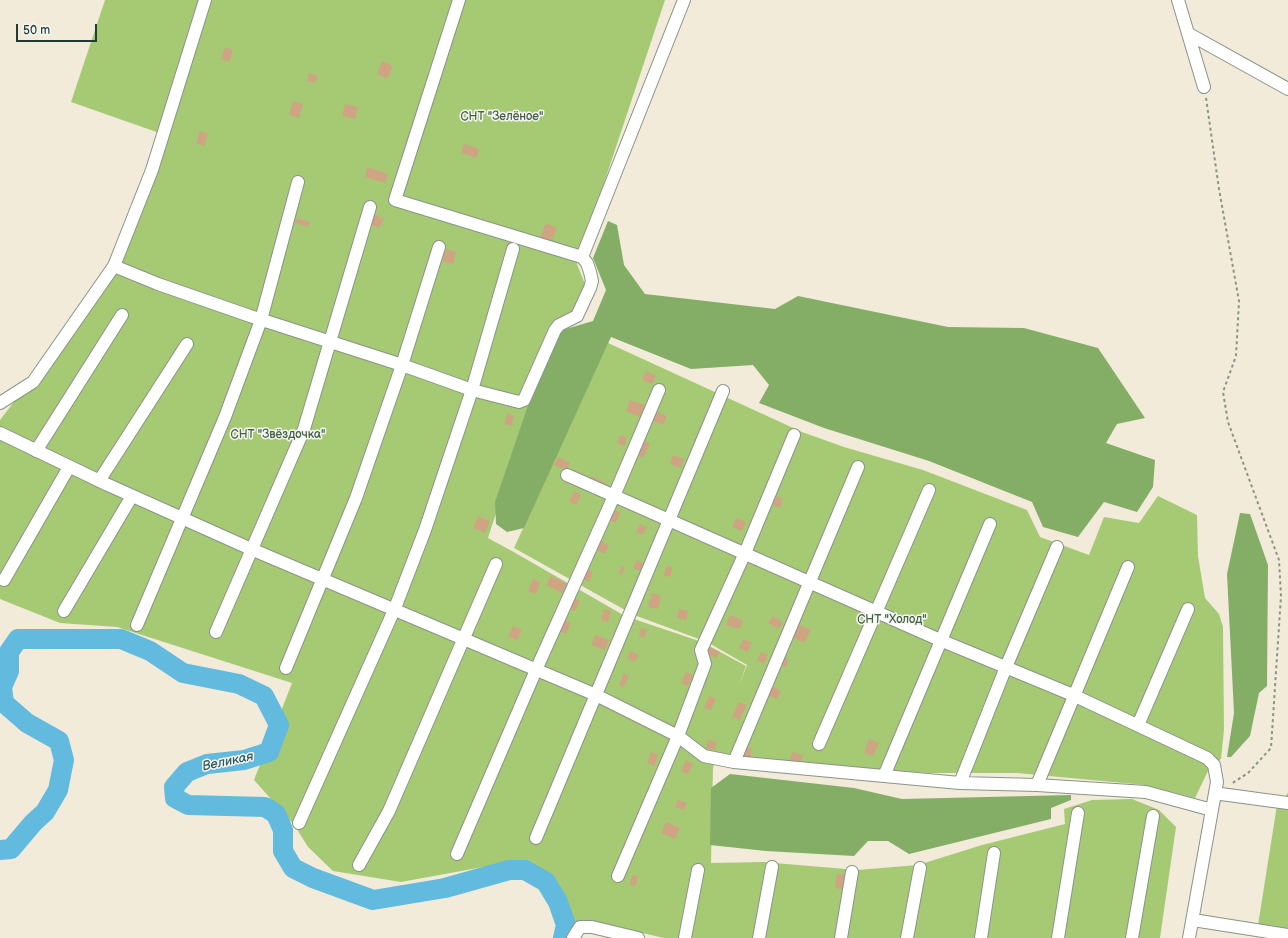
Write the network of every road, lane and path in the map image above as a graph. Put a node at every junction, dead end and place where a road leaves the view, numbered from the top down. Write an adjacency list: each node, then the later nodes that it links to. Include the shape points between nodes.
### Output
1 (205, 0): 13 (street, via 152,170)
2 (459, 0): 12 (street, via 395,200)
3 (684, 0): 12 (street)
4 (1178, 0): 5 (street)
5 (1189, 34): 6 (street); 7 (street)
6 (1204, 87): 64 (path, via 1239,301 1236,356 1223,392 1228,422 1279,560 1280,596 1271,748 1248,773)
7 (1288, 89)
8 (298, 182): 15 (street)
9 (370, 207): 16 (street)
10 (438, 246): 18 (street)
11 (513, 249): 19 (street)
12 (582, 257): 19 (street, via 590,272 590,288 577,316 559,325 555,330 524,400 519,402)
13 (114, 266): 15 (street); 22 (street, via 34,382)
14 (122, 315): 25 (street)
15 (261, 320): 16 (street); 33 (street, via 225,417)
16 (330, 342): 18 (street); 37 (street, via 304,429)
17 (187, 344): 29 (street)
18 (402, 365): 19 (street); 41 (street, via 356,498)
19 (472, 390): 44 (street, via 425,530)
20 (659, 390): 32 (street)
21 (722, 391): 34 (street)
22 (0, 403)
23 (0, 433): 25 (street)
24 (794, 435): 38 (street)
25 (36, 451): 26 (street)
26 (69, 466): 29 (street); 42 (street)
27 (858, 467): 43 (street)
28 (567, 475): 32 (street)
29 (99, 481): 31 (street)
30 (929, 490): 47 (street)
31 (132, 496): 33 (street); 46 (street)
32 (614, 496): 34 (street); 54 (street)
33 (182, 518): 37 (street); 48 (street)
34 (668, 519): 38 (street); 55 (street)
35 (990, 524): 51 (street)
36 (1057, 547): 52 (street)
37 (252, 549): 41 (street); 49 (street)
38 (745, 553): 43 (street); 58 (street, via 701,650 705,664)
39 (496, 564): 50 (street)
40 (1128, 567): 56 (street)
41 (322, 579): 44 (street); 53 (street)
42 (4, 580)
43 (810, 582): 47 (street); 60 (street)
44 (395, 608): 50 (street); 69 (street)
45 (1188, 609): 57 (street)
46 (64, 611)
47 (875, 611): 51 (street); 59 (street)
48 (137, 626)
49 (216, 632)
50 (463, 639): 54 (street); 73 (street, via 389,811)
51 (940, 640): 52 (street); 61 (street)
52 (1006, 667): 56 (street); 62 (street)
53 (286, 668)
54 (536, 670): 55 (street); 72 (street)
55 (596, 695): 58 (street); 70 (street)
56 (1073, 696): 57 (street); 63 (street)
57 (1138, 725): 66 (street, via 1207,758 1214,765 1217,782)
58 (678, 736): 60 (street, via 704,756); 78 (street)
59 (819, 744)
60 (734, 762): 61 (street)
61 (884, 776): 62 (street)
62 (960, 783): 63 (street)
63 (1037, 785): 66 (street, via 1146,792)
64 (1221, 794): 65 (street)
65 (1288, 804)
66 (1212, 810): 79 (street)
67 (1078, 813): 88 (street)
68 (1153, 816): 89 (street)
69 (299, 823)
70 (536, 838)
71 (994, 853): 87 (street)
72 (457, 854)
73 (359, 865)
74 (772, 867): 84 (street)
75 (920, 868): 86 (street)
76 (698, 870): 83 (street)
77 (852, 872): 85 (street)
78 (618, 876)
79 (1193, 920): 80 (street); 90 (street)
80 (1288, 935)
81 (574, 938): 82 (street, via 580,927 592,927)
82 (638, 938)
83 (685, 938)
84 (759, 938)
85 (841, 938)
86 (907, 938)
87 (981, 938)
88 (1058, 938)
89 (1132, 938)
90 (1189, 938)

